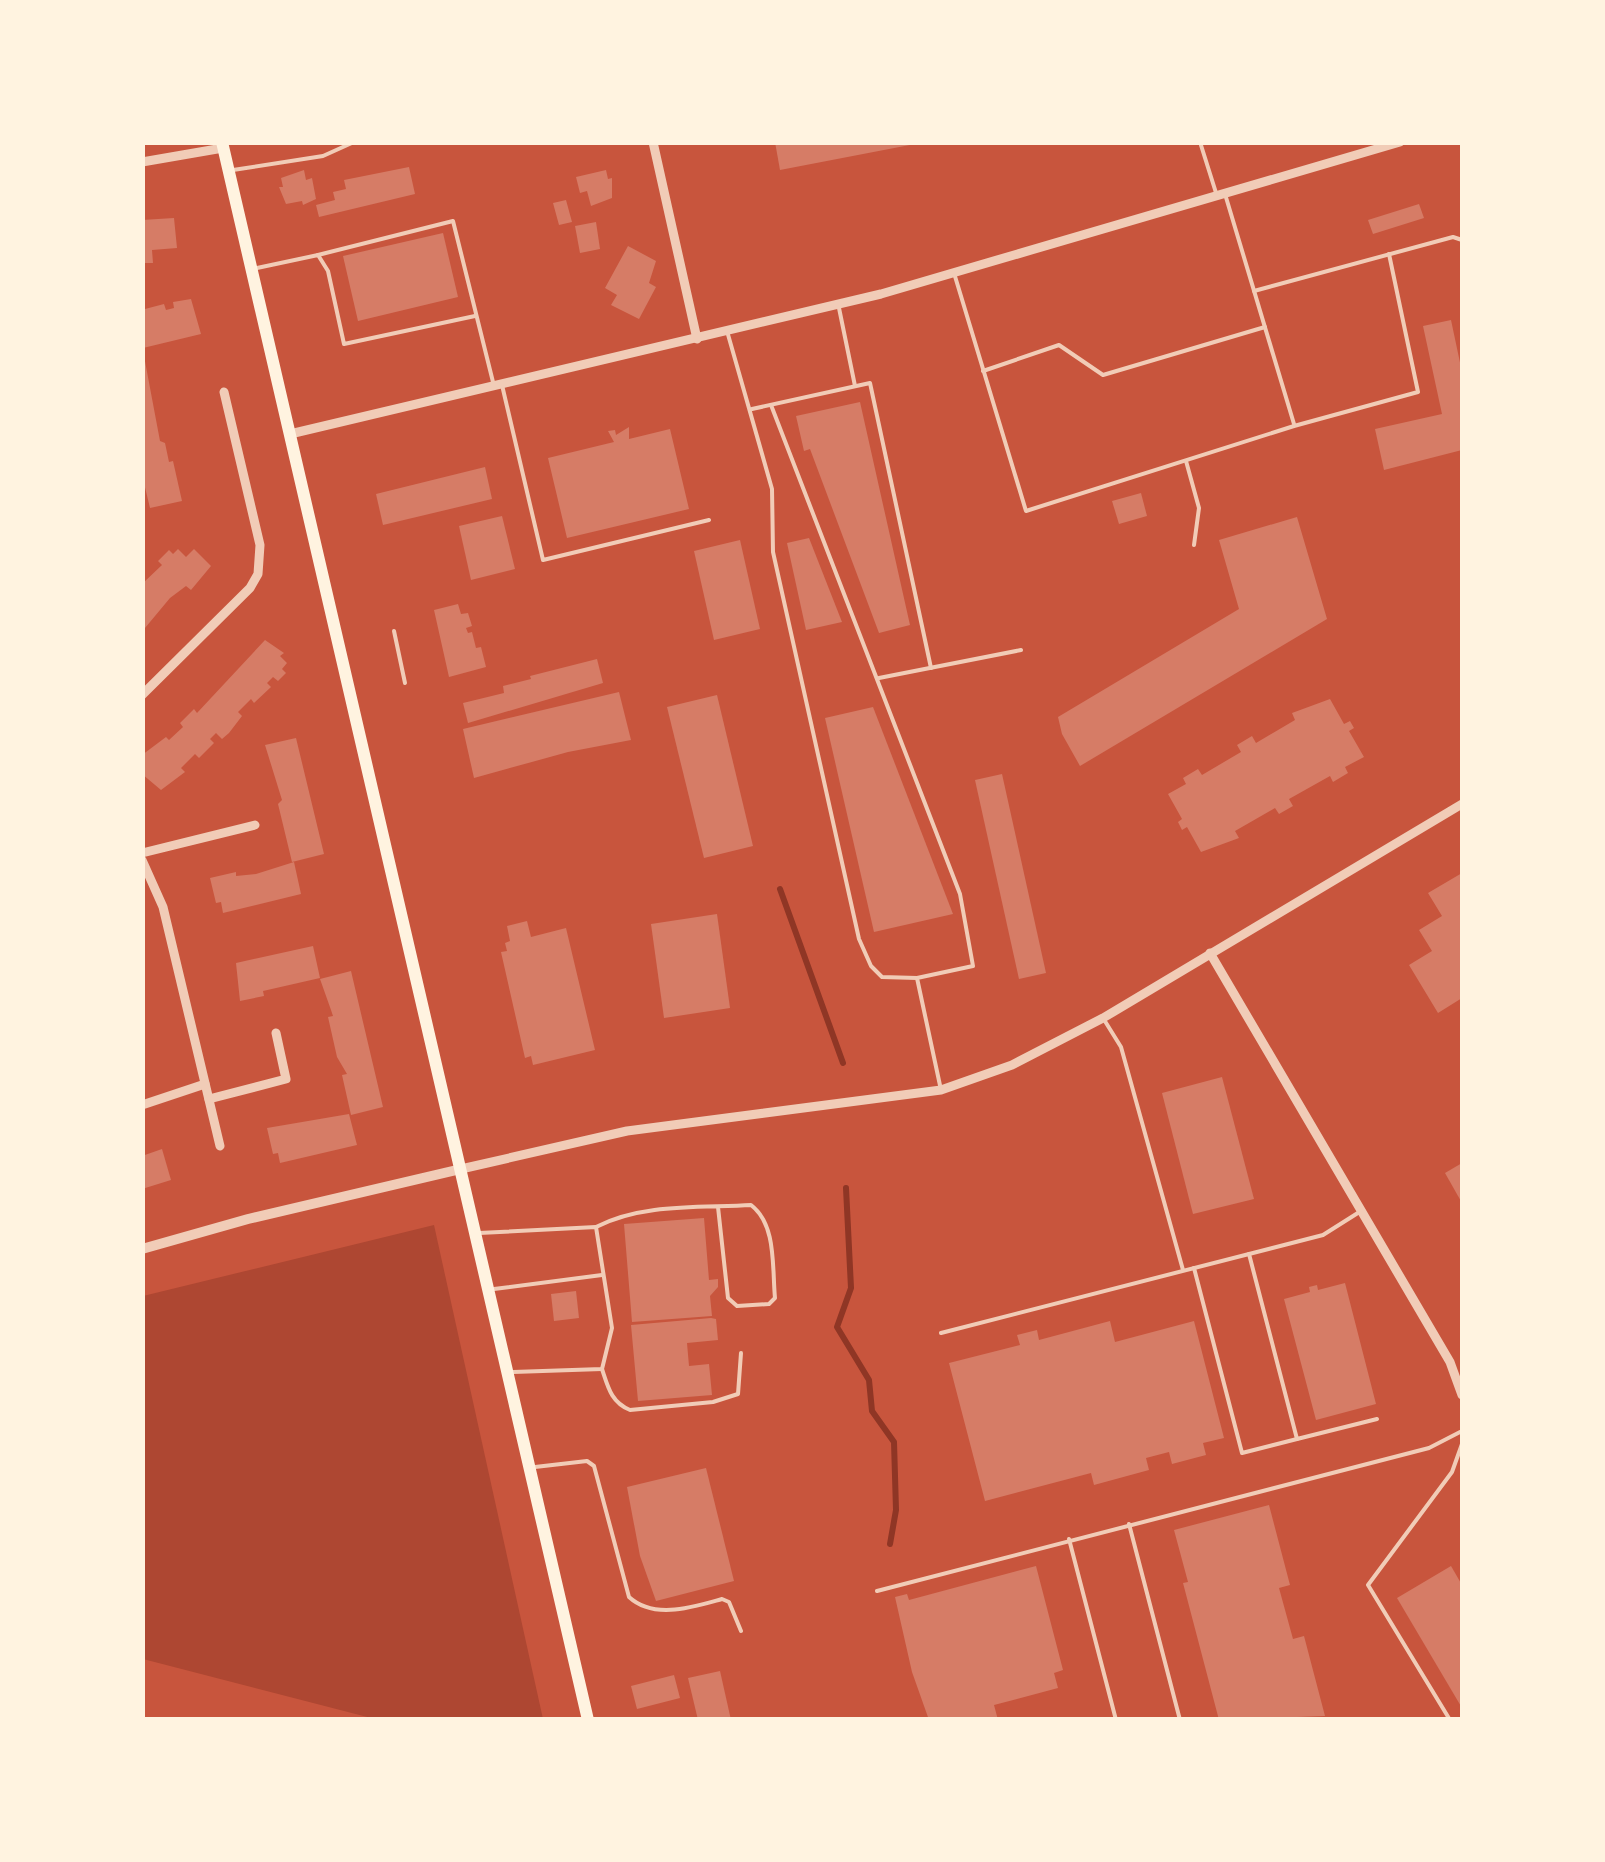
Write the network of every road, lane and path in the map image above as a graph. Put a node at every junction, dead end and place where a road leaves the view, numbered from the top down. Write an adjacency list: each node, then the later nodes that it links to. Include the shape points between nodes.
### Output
1 (354, 142): 7 (lane, via 323,156)
2 (654, 142): 19 (street)
3 (1200, 142): 8 (lane)
4 (1400, 142): 8 (street)
5 (222, 145): 6 (street); 7 (main road)
6 (142, 162)
7 (228, 170): 12 (main road)
8 (1221, 195): 13 (street); 14 (lane)
9 (1462, 240): 10 (lane)
10 (1389, 254): 14 (lane); 26 (lane, via 1418,392)
11 (318, 256): 12 (lane); 16 (lane, via 328,271 344,344); 16 (lane, via 453,221)
12 (252, 269): 27 (main road)
13 (954, 273): 15 (street); 20 (lane)
14 (1254, 291): 17 (lane)
15 (838, 305): 18 (street); 22 (lane)
16 (476, 315): 21 (lane)
17 (1265, 327): 20 (lane, via 1103,375 1059,345); 26 (lane)
18 (727, 332): 19 (street); 25 (lane)
19 (697, 339): 21 (street)
20 (983, 370): 28 (lane, via 1026,511)
21 (498, 386): 27 (street); 29 (lane, via 543,560)
22 (855, 386): 24 (lane); 33 (lane, via 870,383)
23 (224, 392): 36 (street, via 260,545 258,574)
24 (771, 404): 25 (lane); 34 (lane)
25 (752, 409): 41 (lane, via 772,489 773,552 859,939 882,976)
26 (1294, 426): 28 (lane)
27 (290, 434): 49 (main road)
28 (1185, 460): 30 (lane, via 1199,508)
29 (709, 520)
30 (1194, 544)
31 (394, 630): 35 (lane)
32 (1021, 650): 33 (lane)
33 (931, 668): 34 (lane)
34 (877, 679): 41 (lane, via 960,894 974,966)
35 (405, 683)
36 (142, 695)
37 (1462, 804): 40 (street)
38 (255, 825): 39 (street)
39 (142, 857): 44 (street, via 162,907)
40 (1210, 953): 42 (street); 51 (street)
41 (917, 978): 45 (lane)
42 (1103, 1018): 45 (street, via 1012,1065); 57 (lane, via 1122,1047)
43 (276, 1034): 46 (street, via 286,1079)
44 (206, 1084): 46 (street); 47 (street)
45 (941, 1090): 49 (street, via 628,1131)
46 (209, 1098): 48 (street)
47 (142, 1105)
48 (220, 1146)
49 (461, 1169): 53 (main road); 54 (street)
50 (718, 1207): 50 (lane, via 751,1206 766,1220 776,1298 769,1304 736,1306 728,1298); 52 (lane, via 638,1212)
51 (1361, 1210): 55 (lane, via 1322,1235); 64 (street)
52 (596, 1227): 53 (lane); 58 (lane)
53 (476, 1233): 59 (main road)
54 (142, 1250)
55 (1250, 1254): 56 (lane); 67 (lane)
56 (1194, 1268): 57 (lane); 67 (lane, via 1242,1454)
57 (1183, 1271): 60 (lane)
58 (602, 1276): 59 (lane); 62 (lane, via 612,1328)
59 (489, 1290): 63 (main road)
60 (941, 1333)
61 (741, 1354): 62 (lane, via 738,1394 713,1402 630,1410 611,1395)
62 (602, 1368): 63 (lane)
63 (508, 1372): 69 (main road)
64 (1462, 1394)
65 (1377, 1419): 67 (lane)
66 (1462, 1431): 70 (lane, via 1429,1448)
67 (1296, 1439)
68 (1462, 1444): 77 (lane, via 1452,1472 1368,1585)
69 (530, 1468): 73 (lane, via 587,1460 594,1466 629,1598 639,1606 662,1610 722,1599 730,1602); 74 (main road)
70 (1129, 1524): 71 (lane); 76 (lane)
71 (1069, 1539): 72 (lane); 75 (lane)
72 (878, 1591)
73 (742, 1632)
74 (588, 1720)
75 (1116, 1720)
76 (1180, 1720)
77 (1450, 1720)

